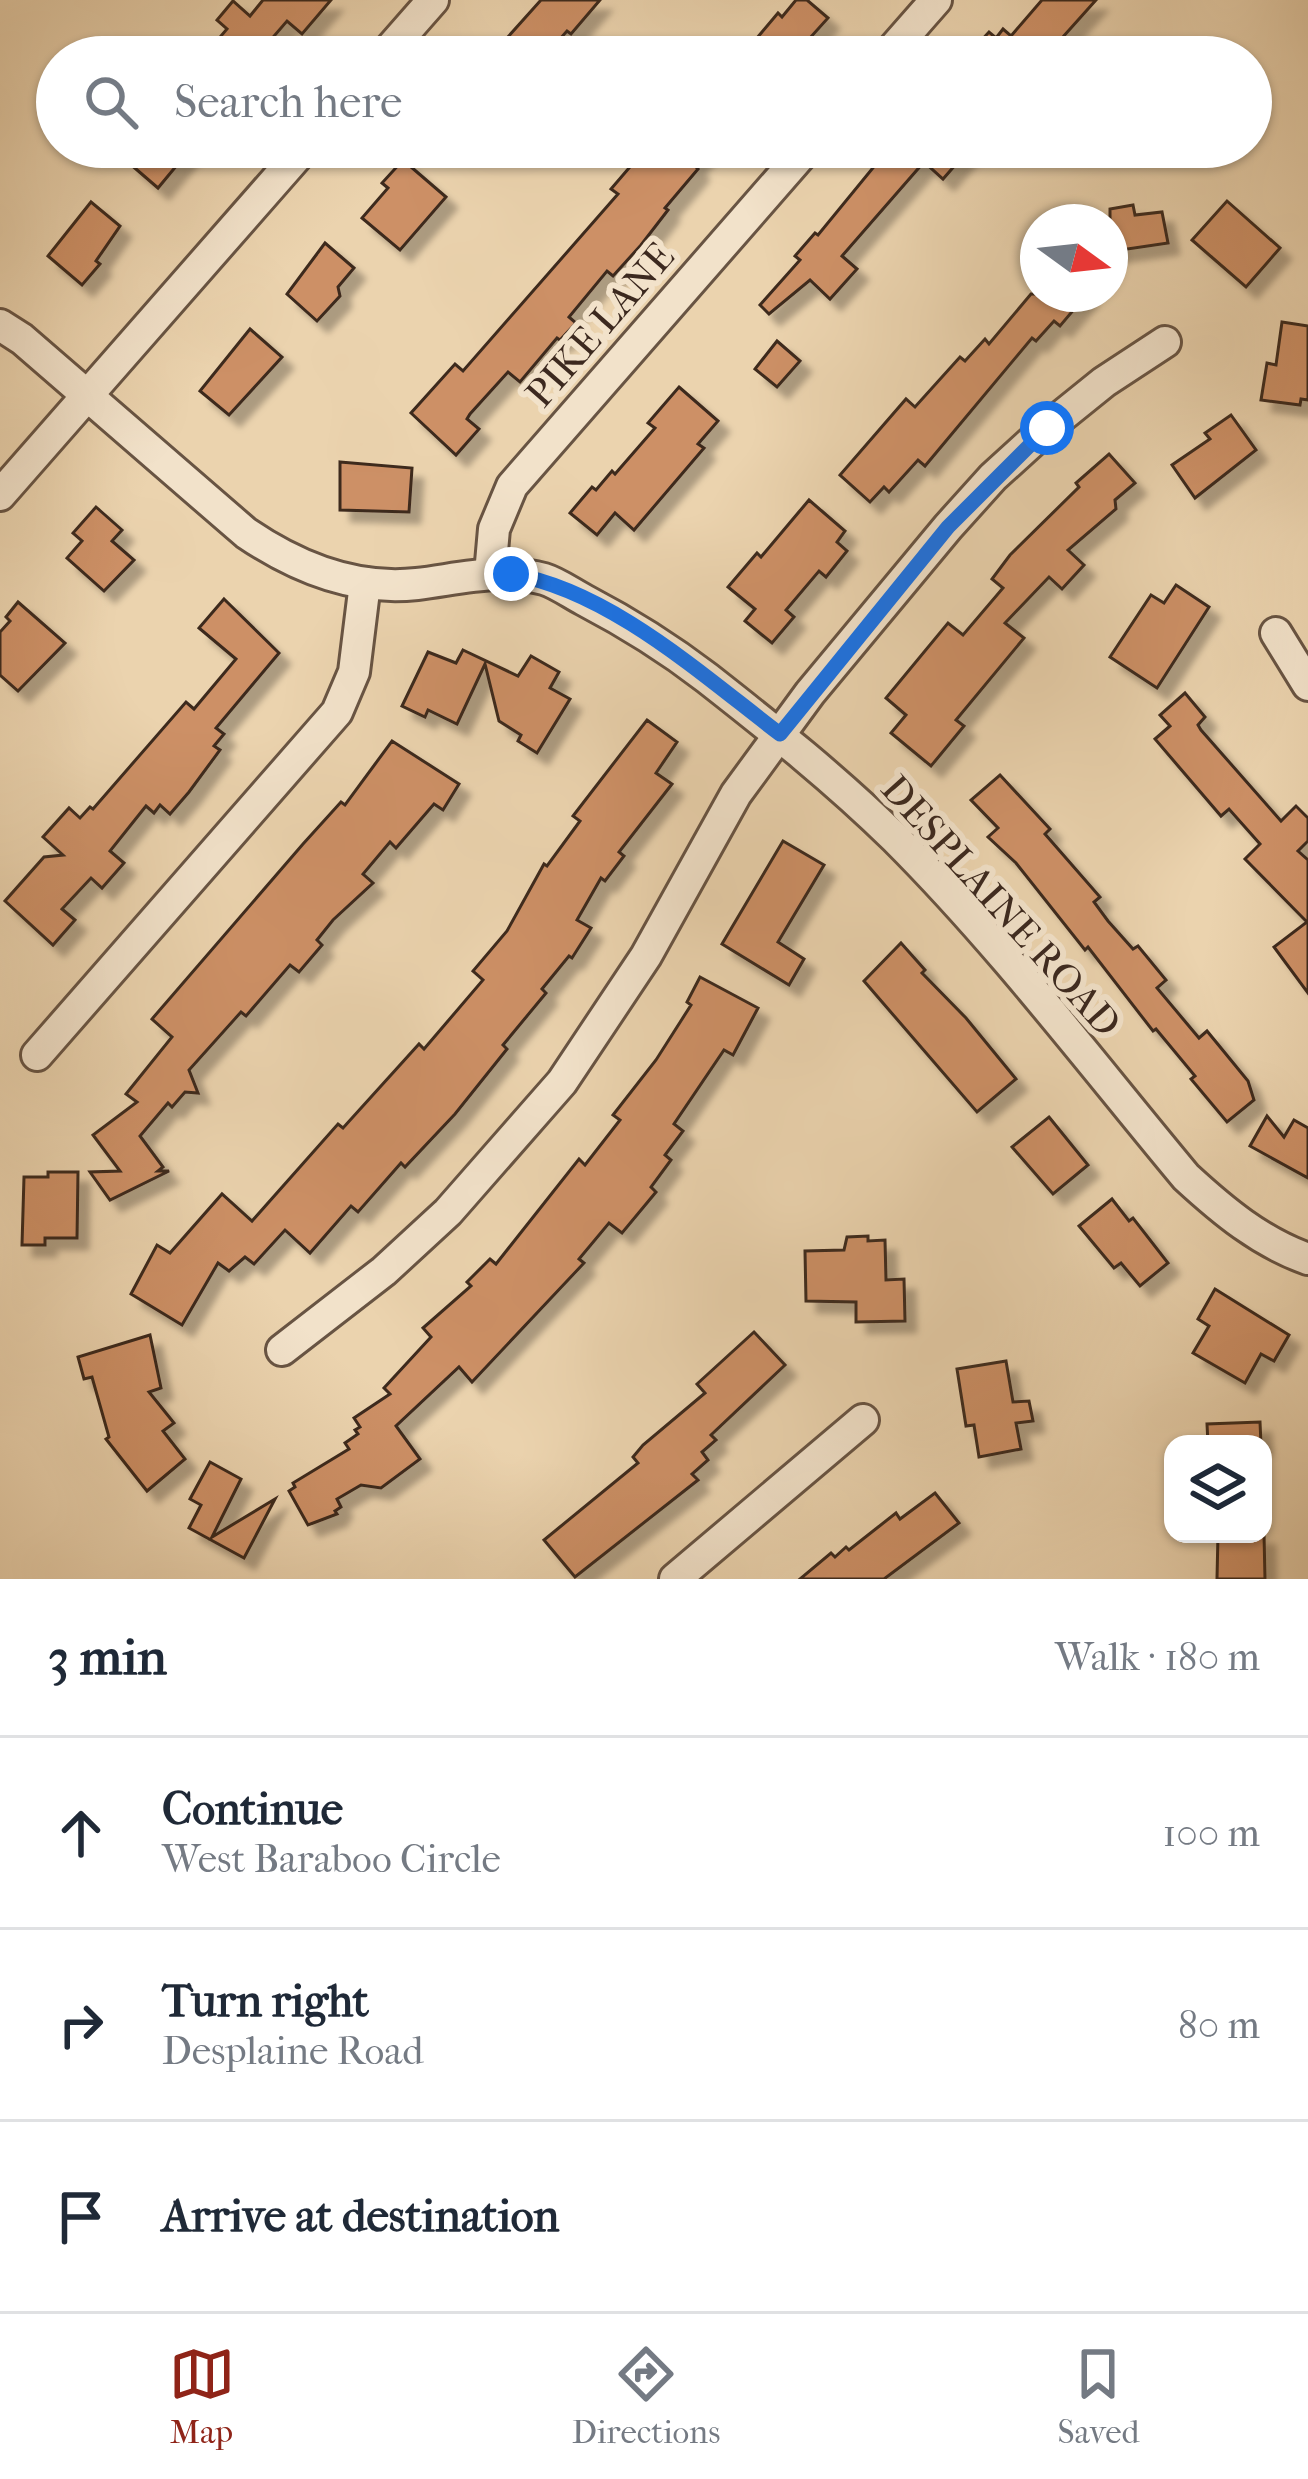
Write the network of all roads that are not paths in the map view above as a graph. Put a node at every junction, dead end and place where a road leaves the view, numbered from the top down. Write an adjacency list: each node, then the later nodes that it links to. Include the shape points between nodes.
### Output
1 (433, 0): 3 (street)
2 (936, 0): 4 (street)
3 (401, 36)
4 (904, 36)
5 (287, 168): 9 (street)
6 (790, 168): 11 (street, PIKE LANE, via 512,486 494,530)
7 (0, 325): 9 (street, DESPLAINE ROAD)
8 (1165, 342): 15 (street, via 1104,382 994,477)
9 (88, 395): 10 (street); 12 (street, DESPLAINE ROAD, via 246,533 280,556)
10 (0, 495)
11 (490, 574): 12 (street, DESPLAINE ROAD); 15 (street, DESPLAINE ROAD, via 546,580 635,627)
12 (365, 584): 16 (street, via 354,672 337,712)
13 (1276, 633): 14 (street)
14 (1308, 685)
15 (780, 734): 17 (street, DESPLAINE ROAD, via 975,924 1186,1177 1223,1212); 18 (street, via 562,1082 448,1212)
16 (37, 1055)
17 (1308, 1259)
18 (281, 1350)
19 (863, 1420): 20 (street)
20 (675, 1579)

